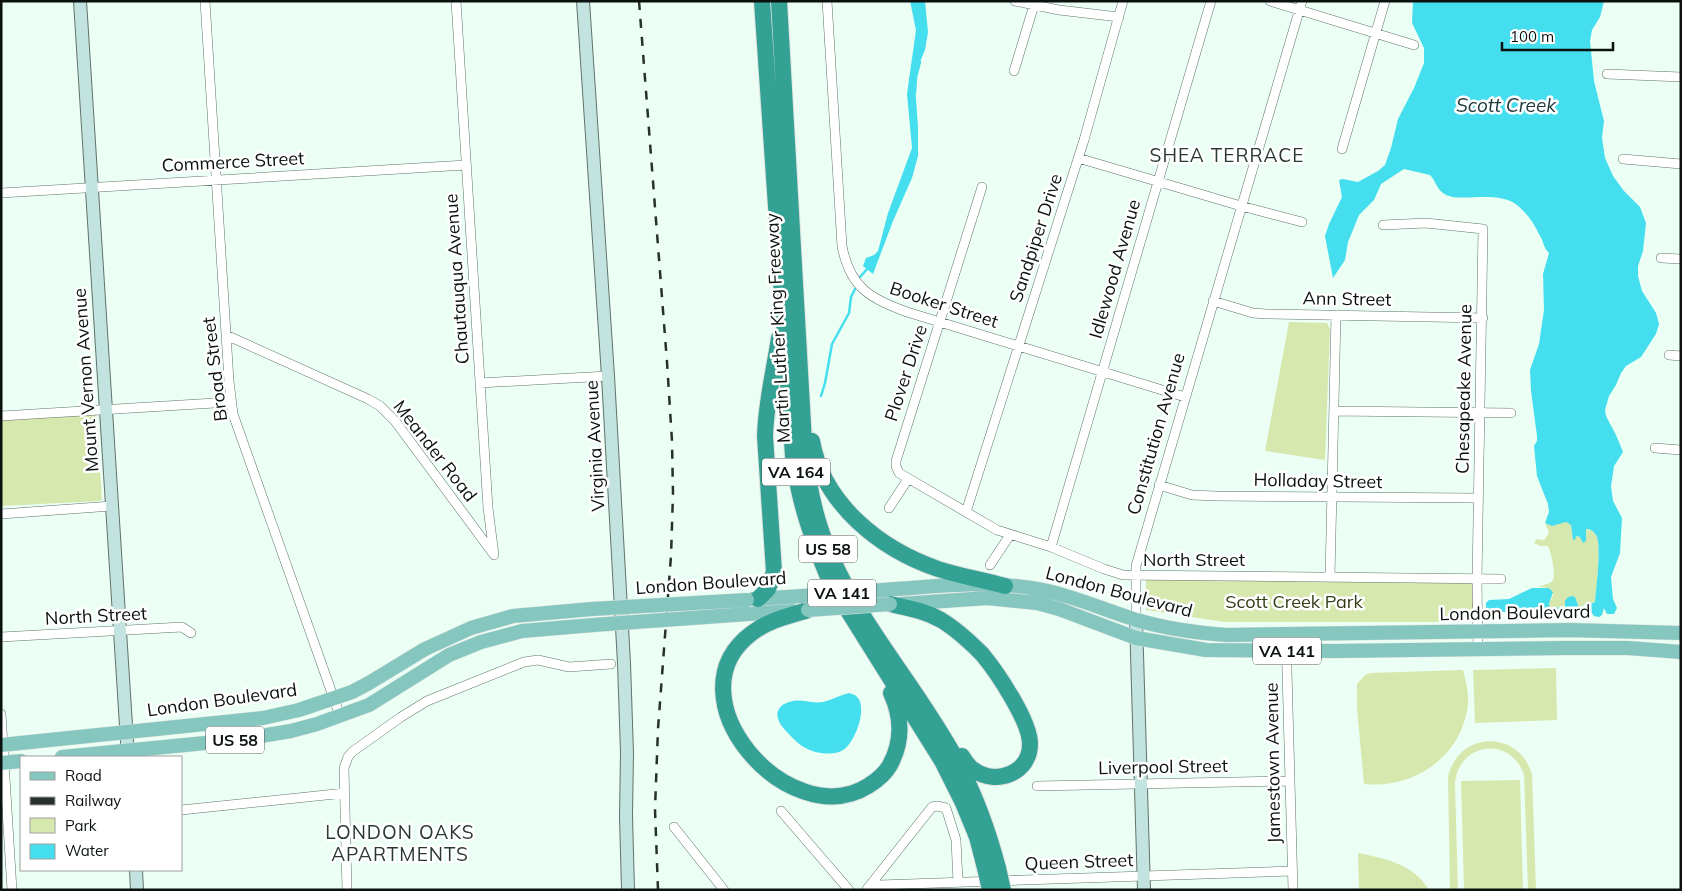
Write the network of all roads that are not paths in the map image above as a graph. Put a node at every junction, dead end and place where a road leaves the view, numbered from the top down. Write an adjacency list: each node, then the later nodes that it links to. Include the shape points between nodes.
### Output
1 (80, 1): 30 (street, Mount Vernon Avenue)
2 (204, 1): 28 (street, Broad Street)
3 (456, 1): 27 (street, Chautauqua Avenue)
4 (583, 1): 49 (street, Virginia Avenue)
5 (756, 1): 18 (highway)
6 (762, 1): 18 (highway, Martin Luther King Freeway / US 58)
7 (779, 1): 47 (highway, Martin Luther King Freeway / US 58)
8 (827, 1): 42 (street, Booker Street, via 842,246 848,268 864,290 880,302)
9 (1015, 1): 14 (street)
10 (1123, 1): 16 (street, Sandpiper Drive)
11 (1211, 1): 29 (street, Idlewood Avenue)
12 (1270, 1): 15 (street)
13 (1385, 1): 17 (street)
14 (1034, 6): 16 (street); 20 (street)
15 (1301, 6): 17 (street); 33 (street, Constitution Avenue)
16 (1119, 17): 24 (street, Sandpiper Drive)
17 (1376, 33): 19 (street); 23 (street)
18 (765, 45): 38 (highway, Martin Luther King Freeway / US 58)
19 (1414, 45)
20 (1014, 71)
21 (1607, 74): 22 (street)
22 (1681, 77)
23 (1342, 149)
24 (1078, 158): 29 (street); 44 (street, Sandpiper Drive)
25 (1623, 159): 26 (street)
26 (1681, 164)
27 (466, 165): 28 (street, Commerce Street); 50 (street, Chautauqua Avenue)
28 (216, 179): 30 (street, Commerce Street); 43 (street, Broad Street)
29 (1158, 182): 33 (street); 48 (street, Idlewood Avenue)
30 (92, 187): 32 (street, Commerce Street); 53 (street, Mount Vernon Avenue)
31 (982, 187): 42 (street, Plover Drive)
32 (1, 193)
33 (1241, 206): 34 (street); 39 (street, Constitution Avenue)
34 (1302, 222)
35 (1384, 225): 41 (street, Chesapeake Avenue, via 1426,223 1483,229)
36 (1662, 258): 37 (street)
37 (1681, 259)
38 (782, 291): 78 (highway, US 58, via 765,436 774,572 768,589); 88 (highway, Martin Luther King Freeway / VA 164, via 793,456 802,508 830,582)
39 (1213, 301): 40 (street, Ann Street, via 1259,314); 51 (street, Constitution Avenue)
40 (1336, 315): 41 (street, Ann Street); 54 (street)
41 (1483, 318): 55 (street, Chesapeake Avenue)
42 (939, 322): 44 (street, Booker Street); 60 (street, Plover Drive, via 896,460 898,472)
43 (226, 335): 52 (street, Broad Street); 70 (street, Meander Road, via 380,406 396,421)
44 (1018, 346): 48 (street, Booker Street); 66 (street, Sandpiper Drive)
45 (1669, 355): 46 (street)
46 (1681, 356)
47 (800, 360): 76 (highway, via 816,458 839,502 884,542 920,562); 94 (highway, Martin Luther King Freeway / US 58, via 807,469 830,556 852,598)
48 (1102, 371): 51 (street, Booker Street); 69 (street, Idlewood Avenue)
49 (608, 376): 50 (street); 119 (street, Virginia Avenue, via 624,664)
50 (480, 383): 70 (street, Chautauqua Avenue)
51 (1185, 397): 61 (street, Constitution Avenue)
52 (232, 402): 53 (street); 93 (street, Broad Street, via 244,447)
53 (106, 409): 57 (street); 64 (street, Mount Vernon Avenue)
54 (1334, 411): 55 (street); 62 (street)
55 (1480, 413): 56 (street); 63 (street, Chesapeake Avenue)
56 (1511, 413)
57 (1, 416)
58 (1655, 448): 59 (street)
59 (1681, 450)
60 (908, 479): 65 (street); 66 (street, North Street)
61 (1159, 485): 62 (street, Holladay Street, via 1192,495); 72 (street, Constitution Avenue)
62 (1331, 497): 63 (street, Holladay Street); 73 (street)
63 (1478, 498): 74 (street, Chesapeake Avenue)
64 (112, 506): 67 (street); 81 (street, Mount Vernon Avenue)
65 (889, 508)
66 (966, 512): 68 (street, North Street)
67 (1, 514)
68 (1010, 535): 69 (street, North Street); 71 (street)
69 (1050, 547): 72 (street, North Street, via 1110,571)
70 (494, 555)
71 (990, 565)
72 (1135, 576): 73 (street, North Street); 80 (street, Constitution Avenue)
73 (1330, 577): 74 (street, North Street)
74 (1477, 579): 75 (street, North Street); 82 (street, Chesapeake Avenue)
75 (1501, 579)
76 (1005, 586): 77 (main road, London Boulevard / VA 141, via 952,586); 80 (main road, London Boulevard / VA 141, via 1077,598)
77 (886, 597): 79 (main road, London Boulevard / US 58, bridge); 87 (main road, London Boulevard / VA 141, via 1017,600 1059,609); 94 (highway, US 58, via 929,613 982,655 1024,723 1029,734 1028,754 1020,767 1008,776 999,778 981,774 968,765)
78 (753, 599): 79 (main road, London Boulevard / VA 141); 93 (main road, London Boulevard / US 58, bridge, via 592,609 492,621 425,649 369,683)
79 (805, 603): 88 (highway, via 754,631 740,644 724,676 723,698 731,725 750,753 780,779 809,793 831,797 863,789 888,768 898,746 898,712); 96 (main road, London Boulevard / US 58, bridge, via 748,614 522,631 449,655 369,705)
80 (1136, 620): 85 (main road, London Boulevard / VA 141, via 1204,634); 87 (street, Constitution Avenue)
81 (121, 631): 83 (street, North Street, via 182,628); 86 (street, North Street); 97 (street, Mount Vernon Avenue)
82 (1478, 631): 84 (main road, London Boulevard / VA 141, via 1610,630); 85 (main road, London Boulevard / VA 141); 89 (street, Chesapeake Avenue)
83 (191, 633)
84 (1681, 634)
85 (1286, 635): 90 (street, Jamestown Avenue)
86 (1, 637)
87 (1136, 638): 90 (main road, London Boulevard / VA 141, via 1206,650); 104 (street, Constitution Avenue)
88 (864, 639): 110 (highway, VA 164, via 942,762)
89 (1478, 650): 90 (main road, London Boulevard / VA 141); 91 (main road, London Boulevard / VA 141, via 1619,648)
90 (1287, 651): 103 (street, Jamestown Avenue)
91 (1681, 652)
92 (611, 664): 106 (street, via 569,667 530,660 427,701 352,752 345,762)
93 (334, 699): 96 (street, Broad Street); 97 (main road, London Boulevard / US 58, via 263,718)
94 (927, 712): 110 (highway, VA 164, via 971,788 986,825)
95 (1, 714): 98 (street)
96 (340, 716): 99 (main road, London Boulevard / US 58, via 263,736)
97 (127, 732): 98 (main road, London Boulevard / US 58); 99 (street, Mount Vernon Avenue)
98 (2, 744): 102 (street)
99 (128, 754): 100 (main road, London Boulevard / US 58)
100 (84, 756)
101 (20, 761): 102 (main road)
102 (3, 763): 116 (street)
103 (1290, 781): 104 (street, Liverpool Street); 112 (street, Jamestown Avenue)
104 (1141, 784): 105 (street, Liverpool Street); 113 (street, Constitution Avenue)
105 (1036, 786)
106 (345, 793): 107 (street); 118 (street)
107 (182, 810)
108 (781, 811): 121 (street)
109 (674, 827): 120 (street)
110 (991, 868): 122 (highway, VA 164, bridge); 123 (highway, VA 164, bridge)
111 (136, 871): 117 (street)
112 (1292, 871): 113 (street, Queen Street); 125 (street, Jamestown Avenue)
113 (1144, 876): 114 (street, Queen Street); 124 (street, Constitution Avenue)
114 (958, 882): 115 (street, Queen Street, via 879,885); 115 (street, via 956,840 946,808 937,806 932,807)
115 (867, 889)
116 (12, 890)
117 (137, 890)
118 (347, 890)
119 (628, 890)
120 (724, 890)
121 (849, 890)
122 (990, 890)
123 (1003, 890)
124 (1144, 890)
125 (1293, 890)

